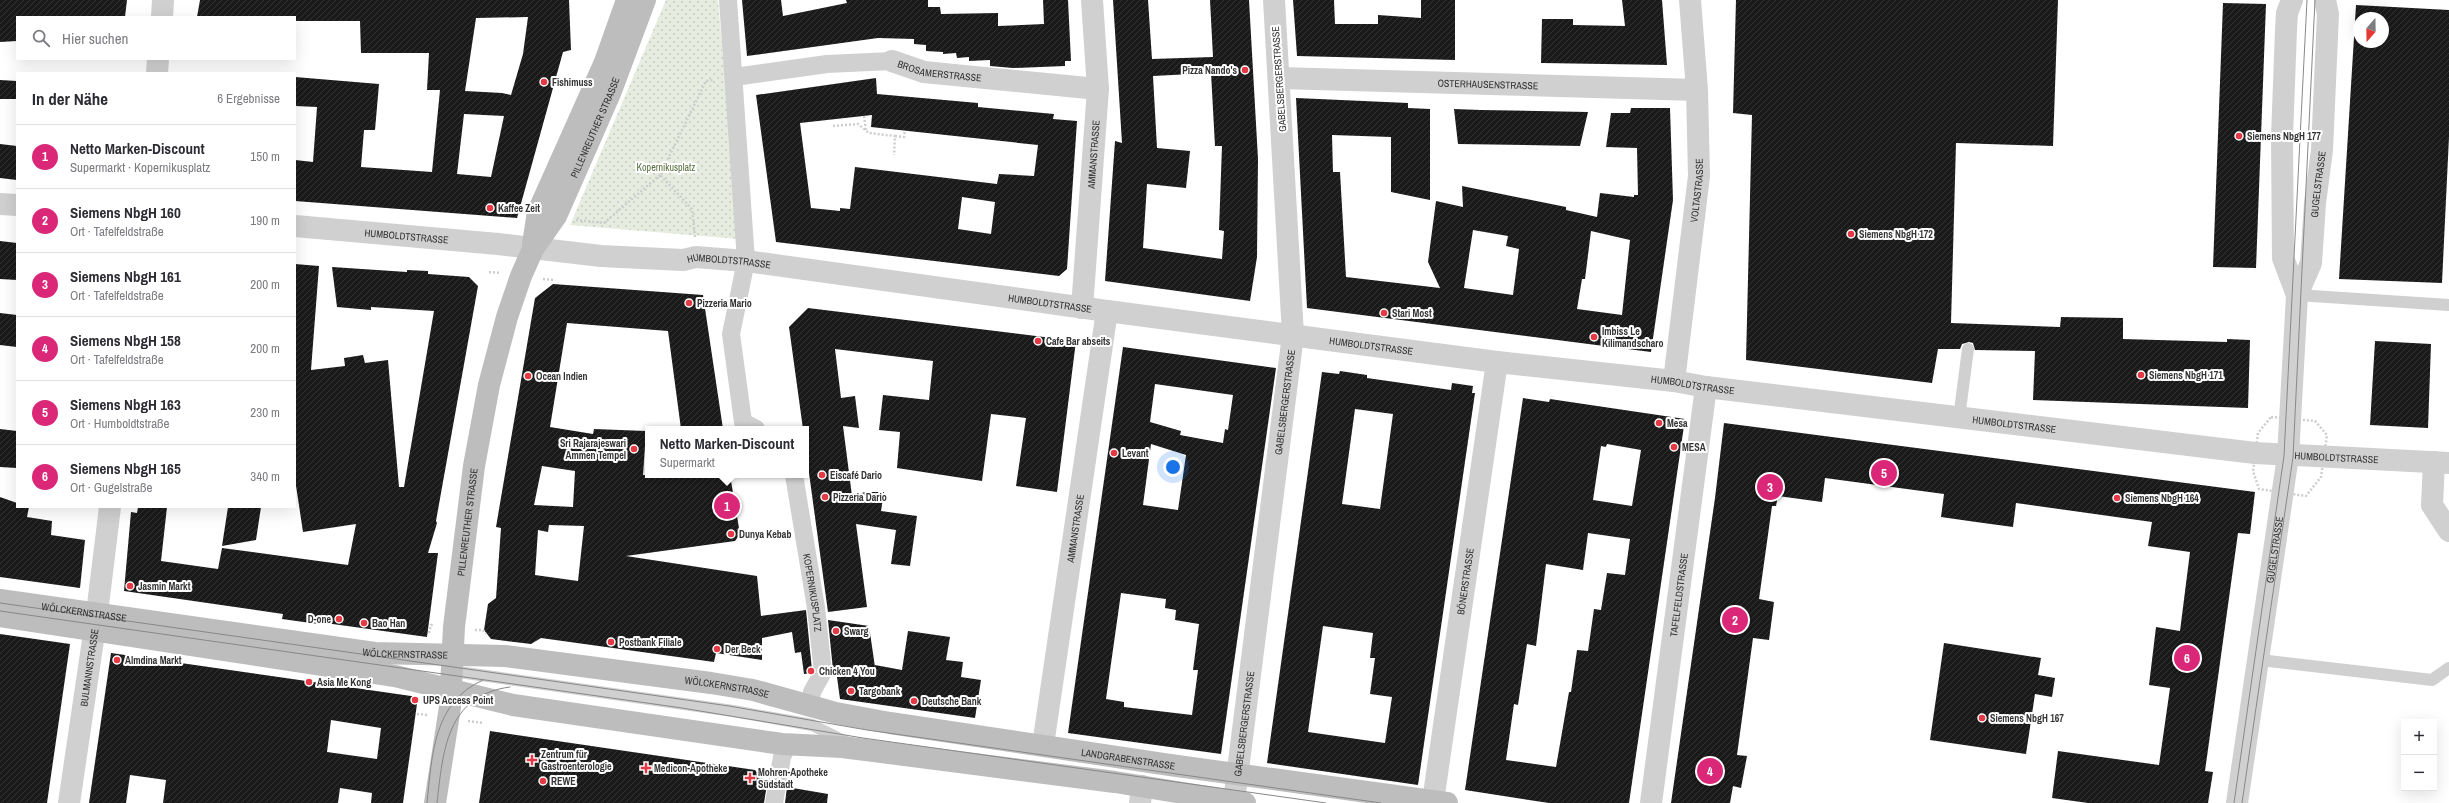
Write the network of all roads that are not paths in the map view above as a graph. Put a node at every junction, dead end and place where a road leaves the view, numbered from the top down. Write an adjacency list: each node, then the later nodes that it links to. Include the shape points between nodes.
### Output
1 (163, 0): 10 (street)
2 (627, 0): 21 (main road, PILLENREUTHER STRASSE, via 605,62 538,212)
3 (645, 0): 21 (main road, PILLENREUTHER STRASSE, via 611,91 556,216)
4 (728, 0): 14 (street)
5 (1092, 0): 16 (street, AMMANSTRASSE)
6 (1274, 0): 15 (street, GABELSBERGERSTRASSE)
7 (1690, 0): 17 (street, VOLTASTRASSE)
8 (2292, 0): 23 (street, GUGELSTRASSE, via 2287,13 2281,162 2284,204 2283,258)
9 (2325, 0): 23 (street, GUGELSTRASSE, via 2328,14 2321,165 2315,203 2311,263)
10 (162, 16)
11 (158, 60): 13 (street)
12 (892, 61): 14 (street, BROSAMERSTRASSE, via 827,64); 16 (street, BROSAMERSTRASSE, via 924,72)
13 (157, 72)
14 (734, 77): 22 (street)
15 (1279, 78): 17 (street, OSTERHAUSENSTRASSE); 27 (street, GABELSBERGERSTRASSE)
16 (1098, 89): 25 (street, AMMANSTRASSE)
17 (1697, 90): 30 (street, VOLTASTRASSE, via 1699,176)
18 (0, 204): 19 (street)
19 (16, 205)
20 (296, 226): 21 (street, HUMBOLDTSTRASSE)
21 (533, 249): 22 (street, HUMBOLDTSTRASSE, via 616,257); 44 (main road, PILLENREUTHER STRASSE, via 507,317 486,400 474,466)
22 (746, 261): 25 (street, HUMBOLDTSTRASSE); 33 (street, via 731,334 742,422)
23 (2297, 295): 24 (lane); 34 (street, GUGELSTRASSE)
24 (2449, 305)
25 (1082, 308): 26 (street, HUMBOLDTSTRASSE)
26 (1107, 311): 27 (street, HUMBOLDTSTRASSE); 47 (street, AMMANSTRASSE)
27 (1293, 335): 29 (street, HUMBOLDTSTRASSE); 49 (street, GABELSBERGERSTRASSE)
28 (1968, 349): 32 (lane)
29 (1498, 362): 30 (street, HUMBOLDTSTRASSE); 52 (street, BÖNERSTRASSE)
30 (1674, 380): 31 (street, HUMBOLDTSTRASSE)
31 (1706, 388): 32 (street, HUMBOLDTSTRASSE); 56 (street, TAFELFELDSTRASSE)
32 (1959, 418): 34 (street, HUMBOLDTSTRASSE)
33 (750, 426)
34 (2288, 456): 35 (street, HUMBOLDTSTRASSE); 42 (street, GUGELSTRASSE)
35 (2441, 463): 38 (street, via 2432,505)
36 (794, 478): 45 (street, KOPERNIKUSPLATZ, via 824,672 812,692)
37 (110, 508): 41 (street, BULMANNSTRASSE)
38 (2449, 531)
39 (0, 600): 41 (main road, WÖLCKERNSTRASSE)
40 (0, 616): 41 (main road, WÖLCKERNSTRASSE)
41 (96, 621): 44 (main road, WÖLCKERNSTRASSE, via 375,653); 44 (main road, WÖLCKERNSTRASSE, via 395,676); 53 (street, BULMANNSTRASSE)
42 (2260, 660): 43 (lane, via 2432,680); 57 (street, GUGELSTRASSE)
43 (2449, 668)
44 (452, 672): 45 (main road, WÖLCKERNSTRASSE, via 506,656 753,690); 46 (main road, WÖLCKERNSTRASSE, via 514,705); 54 (main road, PILLENREUTHER STRASSE)
45 (807, 716): 47 (main road, LANDGRABENSTRASSE, via 836,714); 48 (lane)
46 (788, 744): 48 (main road); 55 (street, via 782,757)
47 (1043, 745): 49 (main road, LANDGRABENSTRASSE)
48 (859, 749): 50 (main road)
49 (1236, 774): 51 (street, GABELSBERGERSTRASSE); 52 (main road, LANDGRABENSTRASSE)
50 (1141, 795): 51 (main road)
51 (1239, 802)
52 (1440, 802)
53 (68, 803)
54 (435, 803)
55 (774, 803)
56 (1651, 803)
57 (2237, 803)

